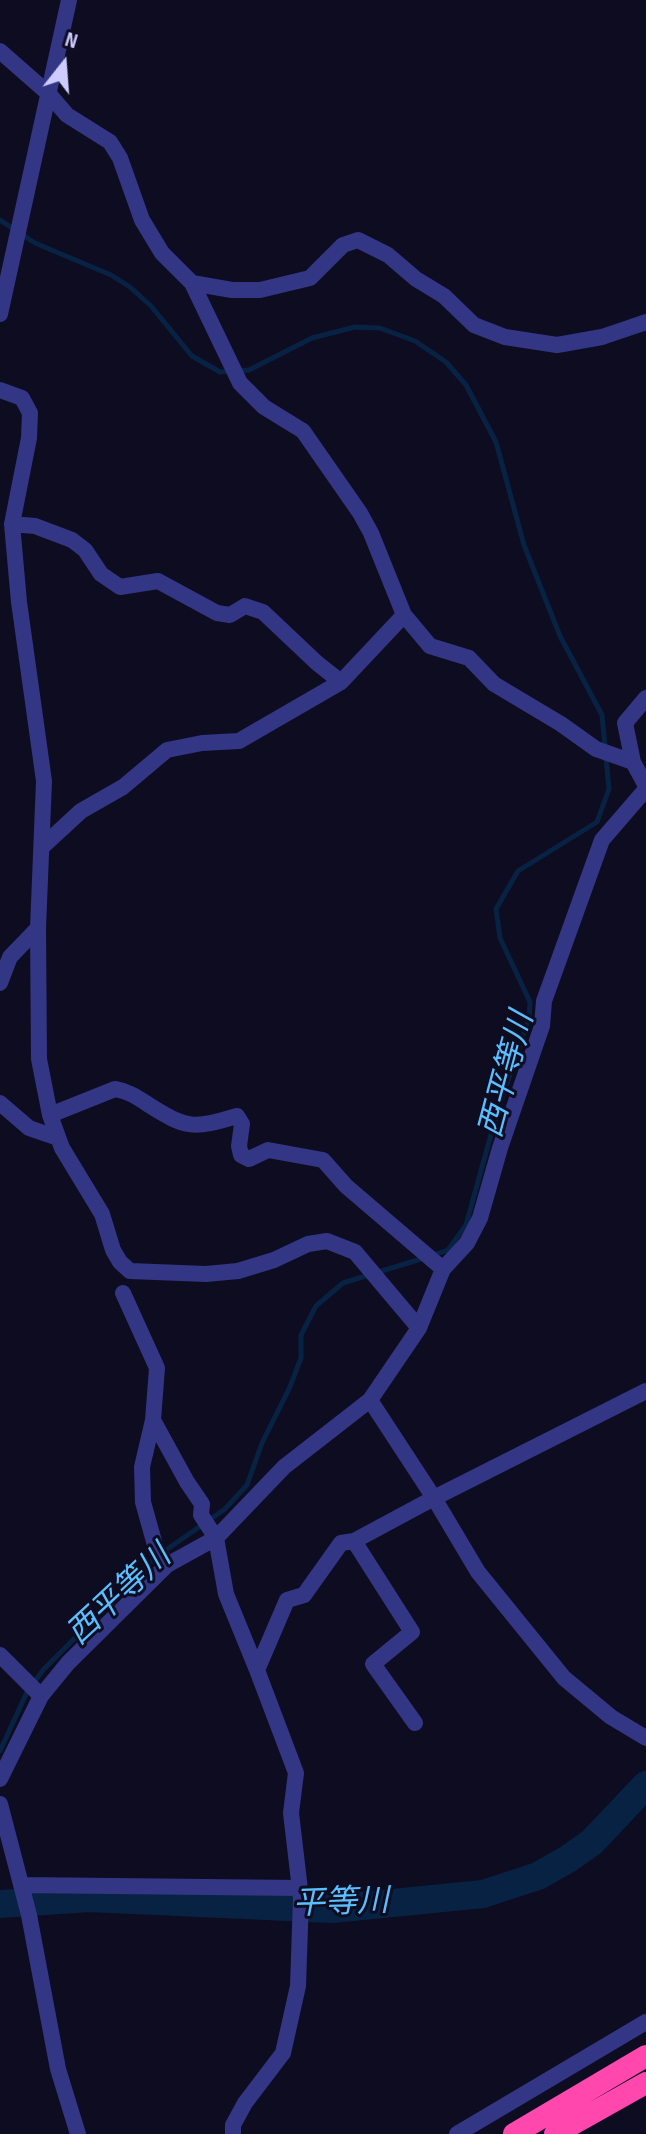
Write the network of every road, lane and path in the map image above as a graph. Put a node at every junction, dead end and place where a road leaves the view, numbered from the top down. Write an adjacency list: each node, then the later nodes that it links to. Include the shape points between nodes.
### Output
1 (69, 0): 3 (street)
2 (0, 51): 3 (street)
3 (49, 94): 4 (street, via 67,115 110,142 142,220 162,253); 5 (street)
4 (192, 283): 6 (street, via 260,290 310,278 343,245 358,240 444,296 474,325 505,337 557,345); 9 (street, via 239,381 264,407 303,431 371,533)
5 (0, 314)
6 (646, 322)
7 (0, 390): 8 (street, via 22,398 30,413)
8 (12, 524): 10 (street, via 72,540 101,574 120,587 158,581 217,613 230,615 245,606 263,612); 14 (street, via 44,781)
9 (404, 615): 10 (street); 12 (street, via 430,646 469,658 494,684 596,749)
10 (341, 682): 14 (street, via 239,741 167,750 123,787 81,811)
11 (646, 698): 12 (street, via 625,723)
12 (625, 760): 13 (street)
13 (646, 787): 20 (street, via 602,840 544,1001 542,1026 480,1218 467,1243)
14 (42, 847): 15 (street)
15 (38, 928): 16 (street, via 10,957); 18 (street, via 39,1059)
16 (0, 983)
17 (0, 1103): 19 (street, via 29,1128)
18 (50, 1115): 19 (street); 20 (street, via 115,1089 127,1090 179,1124 204,1126 237,1116 242,1124 241,1155 249,1159 268,1150 323,1160)
19 (58, 1138): 22 (street, via 102,1214 113,1250 130,1271 238,1271 327,1241 355,1252)
20 (441, 1267): 22 (street)
21 (123, 1293): 25 (street, via 157,1368)
22 (419, 1328): 24 (street)
23 (646, 1391): 26 (street)
24 (370, 1400): 26 (street); 27 (street, via 284,1467)
25 (153, 1420): 27 (street); 29 (street, via 142,1467 143,1502)
26 (434, 1498): 28 (street); 34 (street, via 478,1572 564,1678)
27 (216, 1537): 29 (street); 31 (street, via 226,1594)
28 (354, 1541): 31 (street, via 341,1543 304,1595 287,1600); 33 (street, via 412,1632 373,1664)
29 (166, 1564): 32 (street)
30 (0, 1655): 32 (street)
31 (257, 1670): 38 (street, via 296,1773 291,1813)
32 (40, 1696): 35 (street)
33 (415, 1723)
34 (646, 1738)
35 (0, 1779)
36 (0, 1804): 37 (street)
37 (22, 1887): 38 (street); 43 (street, via 58,2069)
38 (300, 1893): 44 (street, via 298,1986 289,2034 283,2053 245,2103)
39 (646, 2022): 42 (street)
40 (646, 2056): 45 (highway)
41 (646, 2083): 46 (highway)
42 (465, 2132)
43 (78, 2134)
44 (233, 2134)
45 (514, 2134)
46 (555, 2134)

